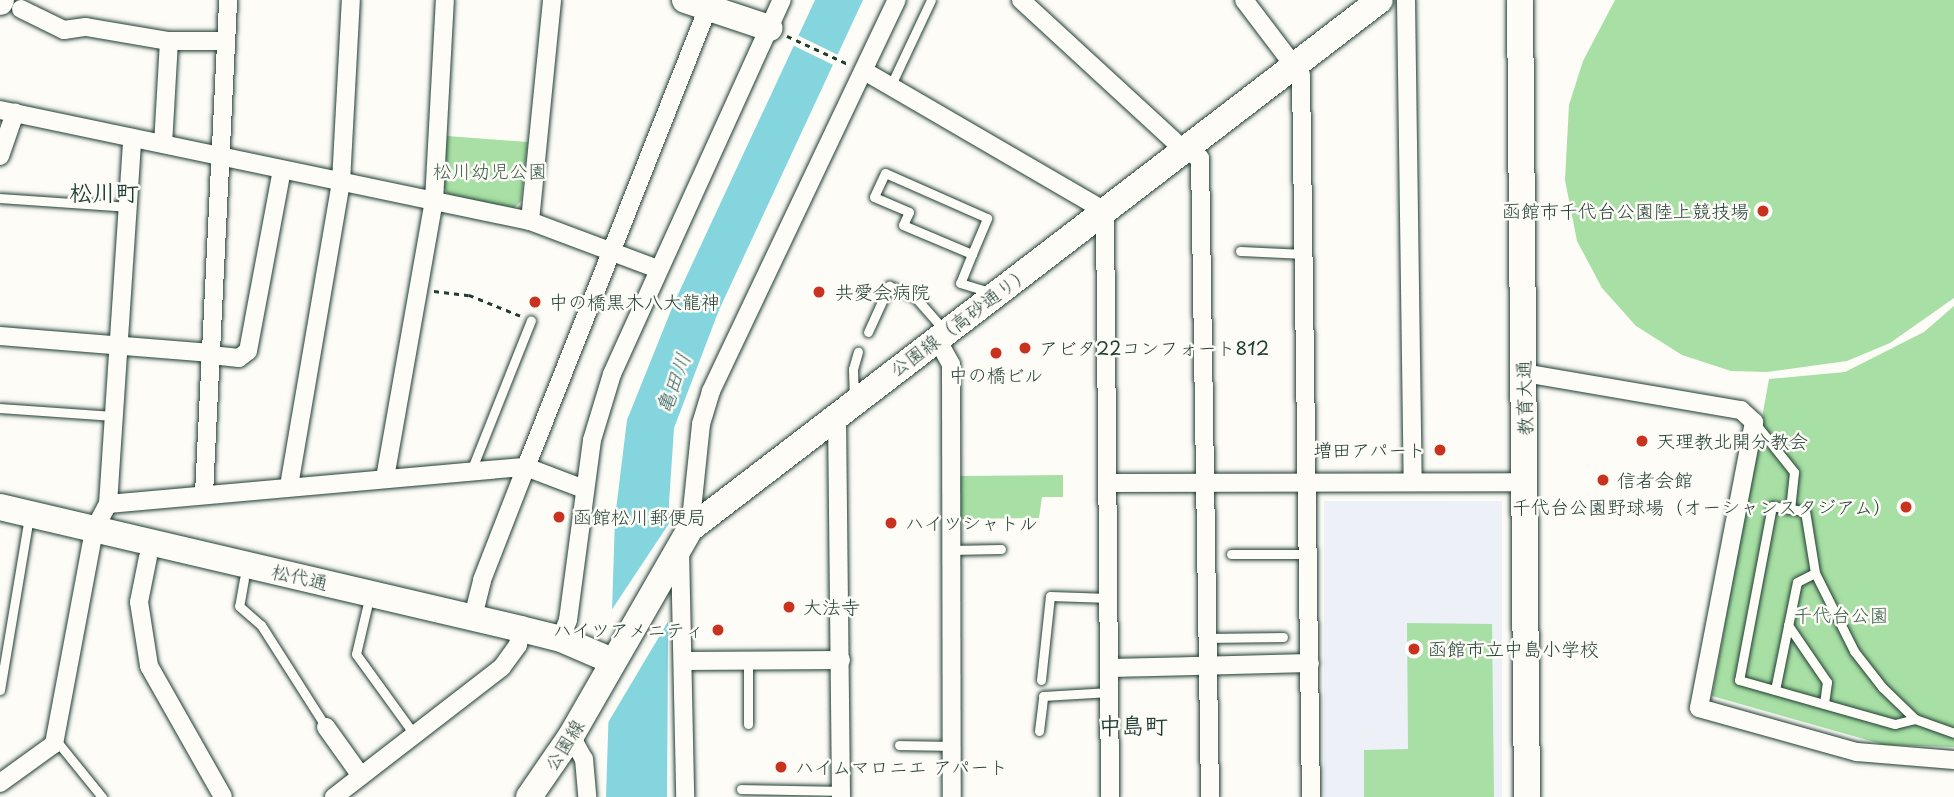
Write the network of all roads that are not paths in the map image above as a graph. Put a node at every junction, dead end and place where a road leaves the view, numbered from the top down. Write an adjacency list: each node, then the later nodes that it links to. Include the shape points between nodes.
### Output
1 (228, 0): 17 (street)
2 (351, 0): 28 (street)
3 (444, 0): 30 (street)
4 (552, 0): 33 (street)
5 (782, 0): 15 (street)
6 (897, 0): 19 (street)
7 (931, 0): 20 (lane)
8 (1021, 0): 24 (street)
9 (1244, 0): 18 (street)
10 (1380, 0): 18 (street, 公園線（高砂通り）)
11 (1406, 0): 55 (street)
12 (1525, 1): 47 (street, 教育大通)
13 (702, 2): 15 (street); 34 (street)
14 (7, 4): 16 (street, via 64,30 86,27)
15 (774, 30): 38 (street)
16 (169, 41): 17 (street); 23 (street)
17 (226, 41): 26 (street)
18 (1293, 65): 24 (street, 公園線（高砂通り）); 37 (street, via 1301,75)
19 (861, 70): 20 (street); 68 (street, via 711,391)
20 (890, 87): 32 (street)
21 (7, 111): 22 (street); 25 (street)
22 (132, 138): 23 (street); 31 (street)
23 (163, 144): 26 (street)
24 (1184, 150): 32 (street, 公園線（高砂通り）); 58 (street, via 1200,158)
25 (0, 156)
26 (220, 157): 27 (street); 46 (street)
27 (282, 170): 28 (street); 46 (street, via 248,351 239,358)
28 (341, 182): 30 (street); 60 (street)
29 (0, 198): 31 (lane)
30 (434, 201): 33 (street); 54 (street)
31 (129, 206): 44 (street)
32 (1105, 211): 39 (street, 公園線（高砂通り）); 57 (street)
33 (530, 221): 34 (street)
34 (612, 251): 38 (street); 52 (street)
35 (1240, 251): 37 (lane)
36 (972, 254): 36 (lane, via 988,219 885,173 874,197 909,212 903,225); 39 (lane, via 960,284)
37 (1305, 254): 59 (street)
38 (658, 269): 61 (street, via 612,374 592,440)
39 (995, 293): 42 (street, 公園線（高砂通り）)
40 (531, 320): 53 (lane)
41 (868, 332): 42 (lane, via 889,286 915,297)
42 (942, 335): 49 (street, 公園線（高砂通り）); 70 (street, via 951,364)
43 (0, 336): 44 (street)
44 (120, 347): 46 (street); 50 (street)
45 (858, 352): 49 (lane)
46 (211, 354): 62 (street)
47 (1524, 373): 51 (street, via 1741,410); 56 (street, 教育大通)
48 (0, 408): 50 (lane)
49 (845, 408): 68 (street, 公園線（高砂通り）); 85 (street)
50 (113, 416): 63 (street)
51 (1754, 422): 65 (lane, via 1794,472); 107 (street, via 1699,708 1868,754)
52 (526, 467): 53 (street); 61 (street); 78 (street, via 482,580)
53 (471, 471): 54 (street)
54 (385, 478): 60 (street)
55 (1413, 482): 56 (street); 59 (street)
56 (1525, 482): 122 (street, 教育大通)
57 (1110, 483): 58 (street); 76 (street)
58 (1208, 483): 59 (street); 82 (street)
59 (1308, 483): 72 (street)
60 (289, 486): 62 (street)
61 (584, 489): 83 (street, via 568,620)
62 (204, 494): 63 (street)
63 (108, 504): 67 (street)
64 (0, 507): 66 (street, 松代通)
65 (1790, 509): 74 (lane, via 1805,511); 93 (lane, via 1772,506 1739,680)
66 (29, 514): 67 (street, 松代通); 92 (lane)
67 (94, 530): 78 (street, 松代通); 104 (street)
68 (680, 543): 84 (street, 公園線（高砂通り）); 86 (street)
69 (1001, 549): 70 (lane)
70 (951, 550): 106 (street)
71 (1231, 554): 72 (lane)
72 (1308, 554): 88 (street)
73 (148, 557): 113 (street, via 139,602 149,666)
74 (1815, 573): 79 (lane, via 1797,582); 97 (lane, via 1854,651)
75 (244, 579): 99 (lane, via 239,606 261,625)
76 (1110, 598): 90 (street); 91 (lane, via 1050,596)
77 (367, 607): 102 (lane, via 356,654)
78 (473, 617): 80 (street, 松代通)
79 (1788, 625): 93 (lane); 96 (lane, via 1827,682)
80 (521, 629): 83 (street, 松代通); 102 (street, via 518,645 502,667)
81 (1283, 637): 82 (lane)
82 (1209, 638): 89 (street)
83 (561, 639): 84 (street, 松代通)
84 (605, 658): 94 (street, 公園線（高砂通り）)
85 (841, 660): 87 (street); 111 (street)
86 (684, 661): 87 (street); 117 (street)
87 (748, 661): 98 (lane)
88 (1310, 663): 89 (street); 121 (street)
89 (1209, 664): 90 (street); 120 (street)
90 (1110, 668): 95 (street)
91 (1041, 680)
92 (0, 690)
93 (1775, 690): 96 (lane)
94 (596, 691): 103 (street, 公園線)
95 (1110, 692): 100 (lane, via 1043,696); 119 (street)
96 (1824, 704): 97 (lane, via 1895,723)
97 (1914, 719): 101 (lane)
98 (748, 724)
99 (326, 727): 108 (street)
100 (1039, 731)
101 (1954, 733)
102 (414, 734): 108 (street)
103 (571, 736): 115 (street, 公園線); 116 (street, via 584,759)
104 (55, 739): 109 (street); 112 (lane)
105 (899, 745): 106 (lane)
106 (952, 746): 118 (street)
107 (1954, 760)
108 (361, 776): 114 (street)
109 (0, 783)
110 (741, 789): 111 (lane)
111 (841, 794)
112 (102, 797)
113 (223, 797)
114 (334, 797)
115 (529, 797)
116 (587, 797)
117 (685, 797)
118 (952, 797)
119 (1110, 797)
120 (1210, 797)
121 (1311, 797)
122 (1527, 797)

